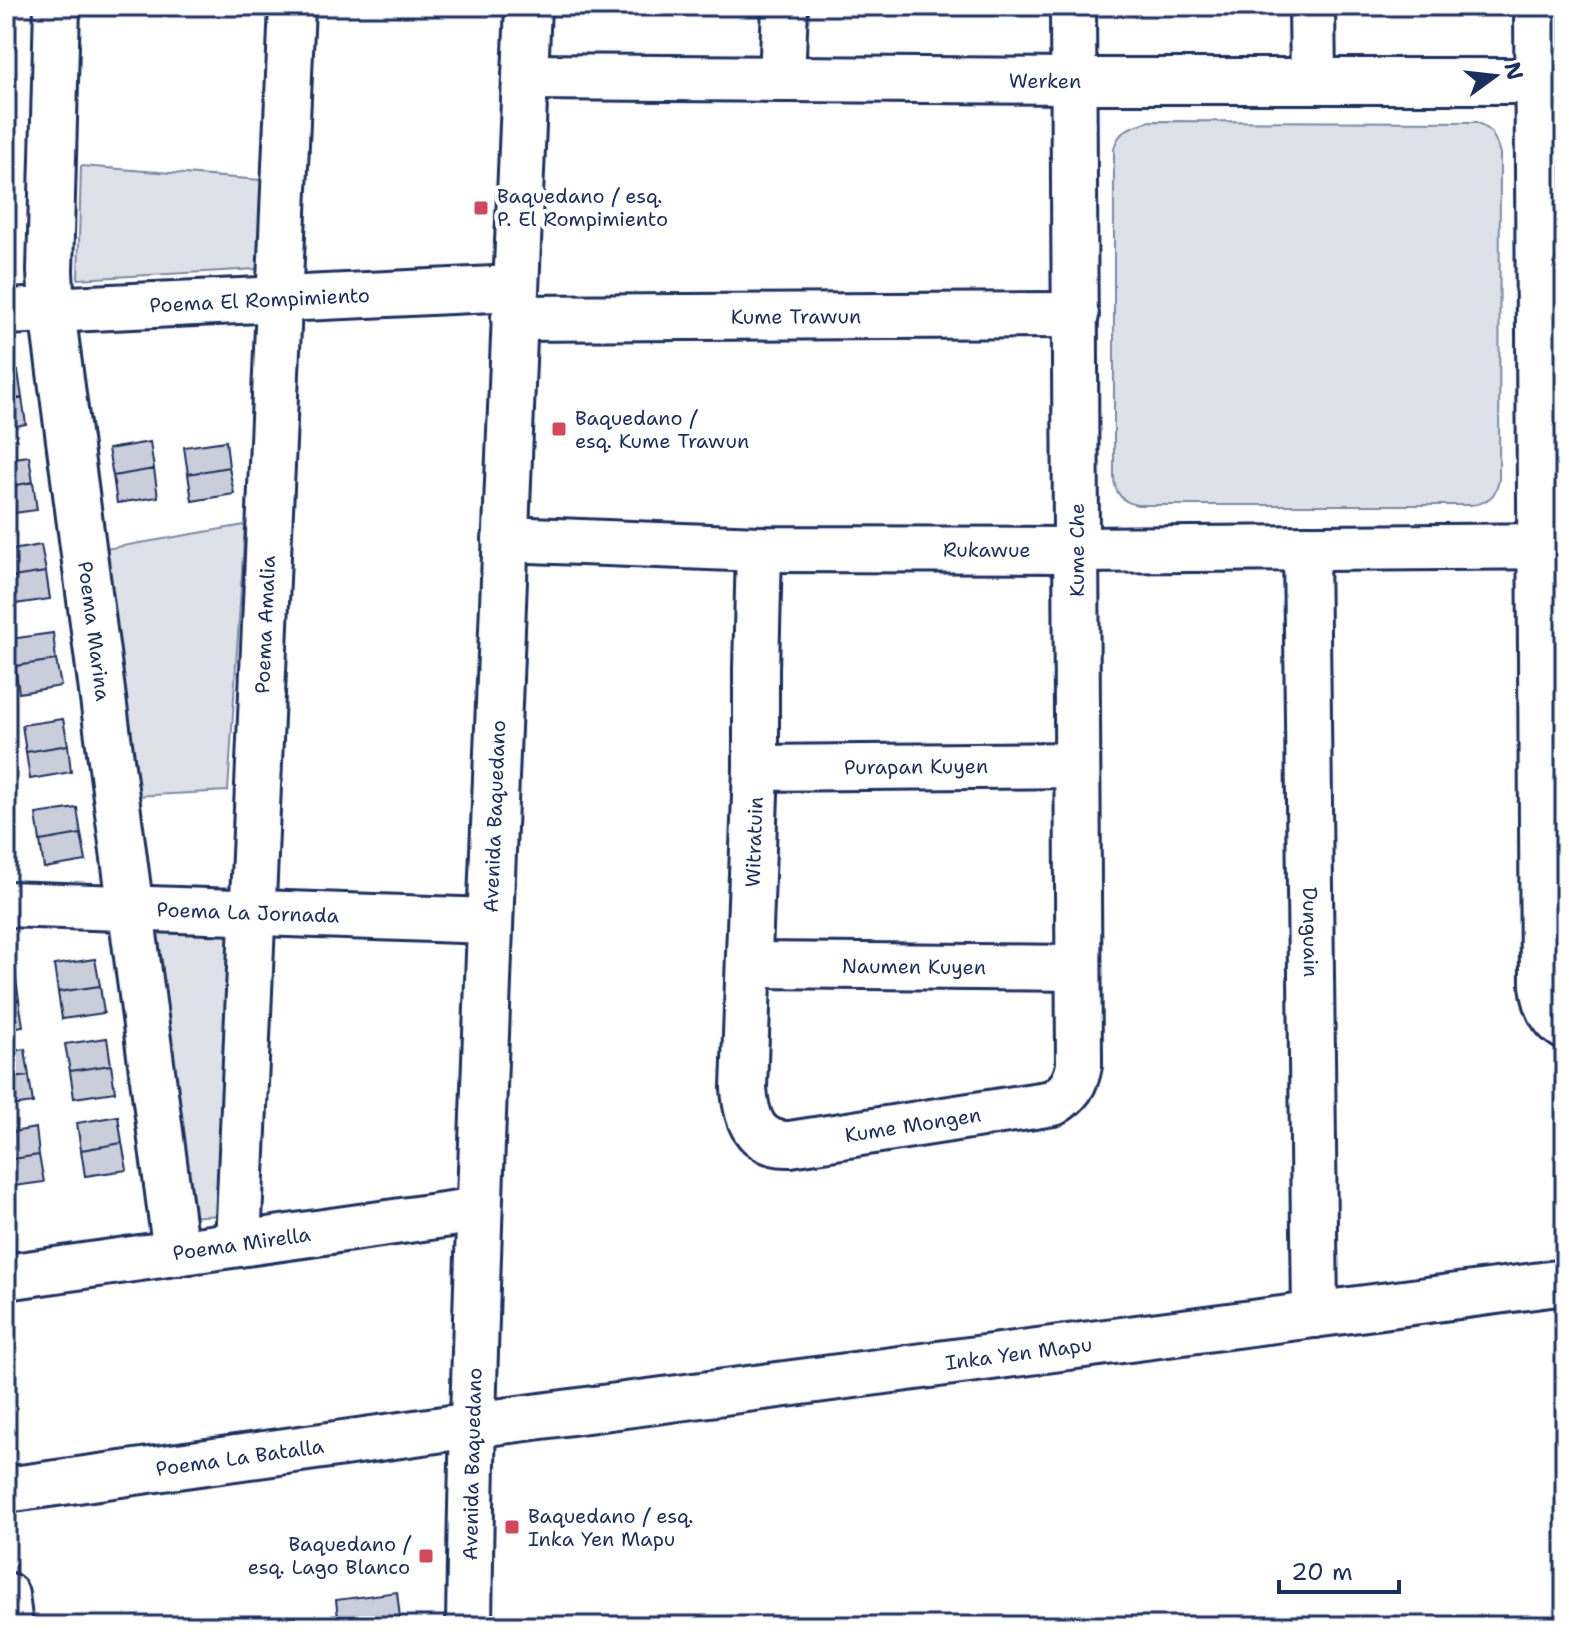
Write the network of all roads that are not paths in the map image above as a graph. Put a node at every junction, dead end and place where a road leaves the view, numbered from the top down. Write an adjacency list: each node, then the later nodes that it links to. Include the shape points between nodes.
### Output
1 (57, 6): 15 (street, Poema Marina)
2 (292, 6): 13 (street, Poema Amalia)
3 (528, 6): 8 (street, Avenida Baquedano)
4 (785, 6): 9 (street)
5 (1073, 6): 10 (street, Kume Che)
6 (1312, 6): 11 (street)
7 (1537, 6): 12 (street)
8 (525, 77): 9 (street, Werken); 14 (street, Avenida Baquedano)
9 (782, 79): 10 (street, Werken)
10 (1074, 81): 11 (street, Werken); 18 (street, Kume Che)
11 (1313, 81): 12 (street, Werken)
12 (1551, 81): 17 (street)
13 (279, 300): 14 (street, Poema El Rompimiento); 15 (street, Poema El Rompimiento); 28 (street, Poema Amalia)
14 (514, 303): 18 (street, Kume Trawun); 19 (street, Avenida Baquedano)
15 (52, 311): 16 (street, Poema El Rompimiento); 27 (street, Poema Marina)
16 (6, 312)
17 (1552, 312): 20 (street)
18 (1076, 315): 23 (street, Kume Che)
19 (505, 539): 22 (street, Rukawue); 29 (street, Avenida Baquedano)
20 (1553, 546): 21 (street, Rukawue); 32 (street, via 1543,985 1548,1007)
21 (1306, 548): 23 (street, Rukawue); 40 (street, Dunguain)
22 (759, 549): 23 (street, Rukawue); 25 (street, Witratuin)
23 (1077, 550): 24 (street, Kume Che)
24 (1077, 765): 25 (street, Purapan Kuyen); 31 (street, Kume Che)
25 (756, 768): 30 (street, Witratuin)
26 (6, 904): 27 (street, Poema La Jornada)
27 (131, 909): 28 (street, Poema La Jornada); 37 (street, Poema Marina)
28 (253, 913): 29 (street, Poema La Jornada); 36 (street, Poema Amalia)
29 (490, 921): 35 (street, Avenida Baquedano)
30 (750, 965): 31 (street, Naumen Kuyen); 34 (street, Witratuin, via 745,1097)
31 (1077, 968): 33 (street, Kume Che, via 1079,1065)
32 (1562, 1025)
33 (1068, 1092): 34 (street, Kume Mongen, via 1042,1106 790,1144 771,1142)
34 (757, 1131)
35 (479, 1210): 36 (street, Poema Mirella); 41 (street, Avenida Baquedano)
36 (238, 1244): 37 (street, Poema Mirella)
37 (176, 1253): 38 (street, Poema Mirella)
38 (6, 1277)
39 (1565, 1282): 40 (street, Inka Yen Mapu)
40 (1315, 1315): 41 (street, Inka Yen Mapu)
41 (472, 1425): 42 (street, Poema La Batalla); 45 (street, Avenida Baquedano)
42 (6, 1490)
43 (6, 1595): 44 (street)
44 (10, 1626)
45 (469, 1626)

